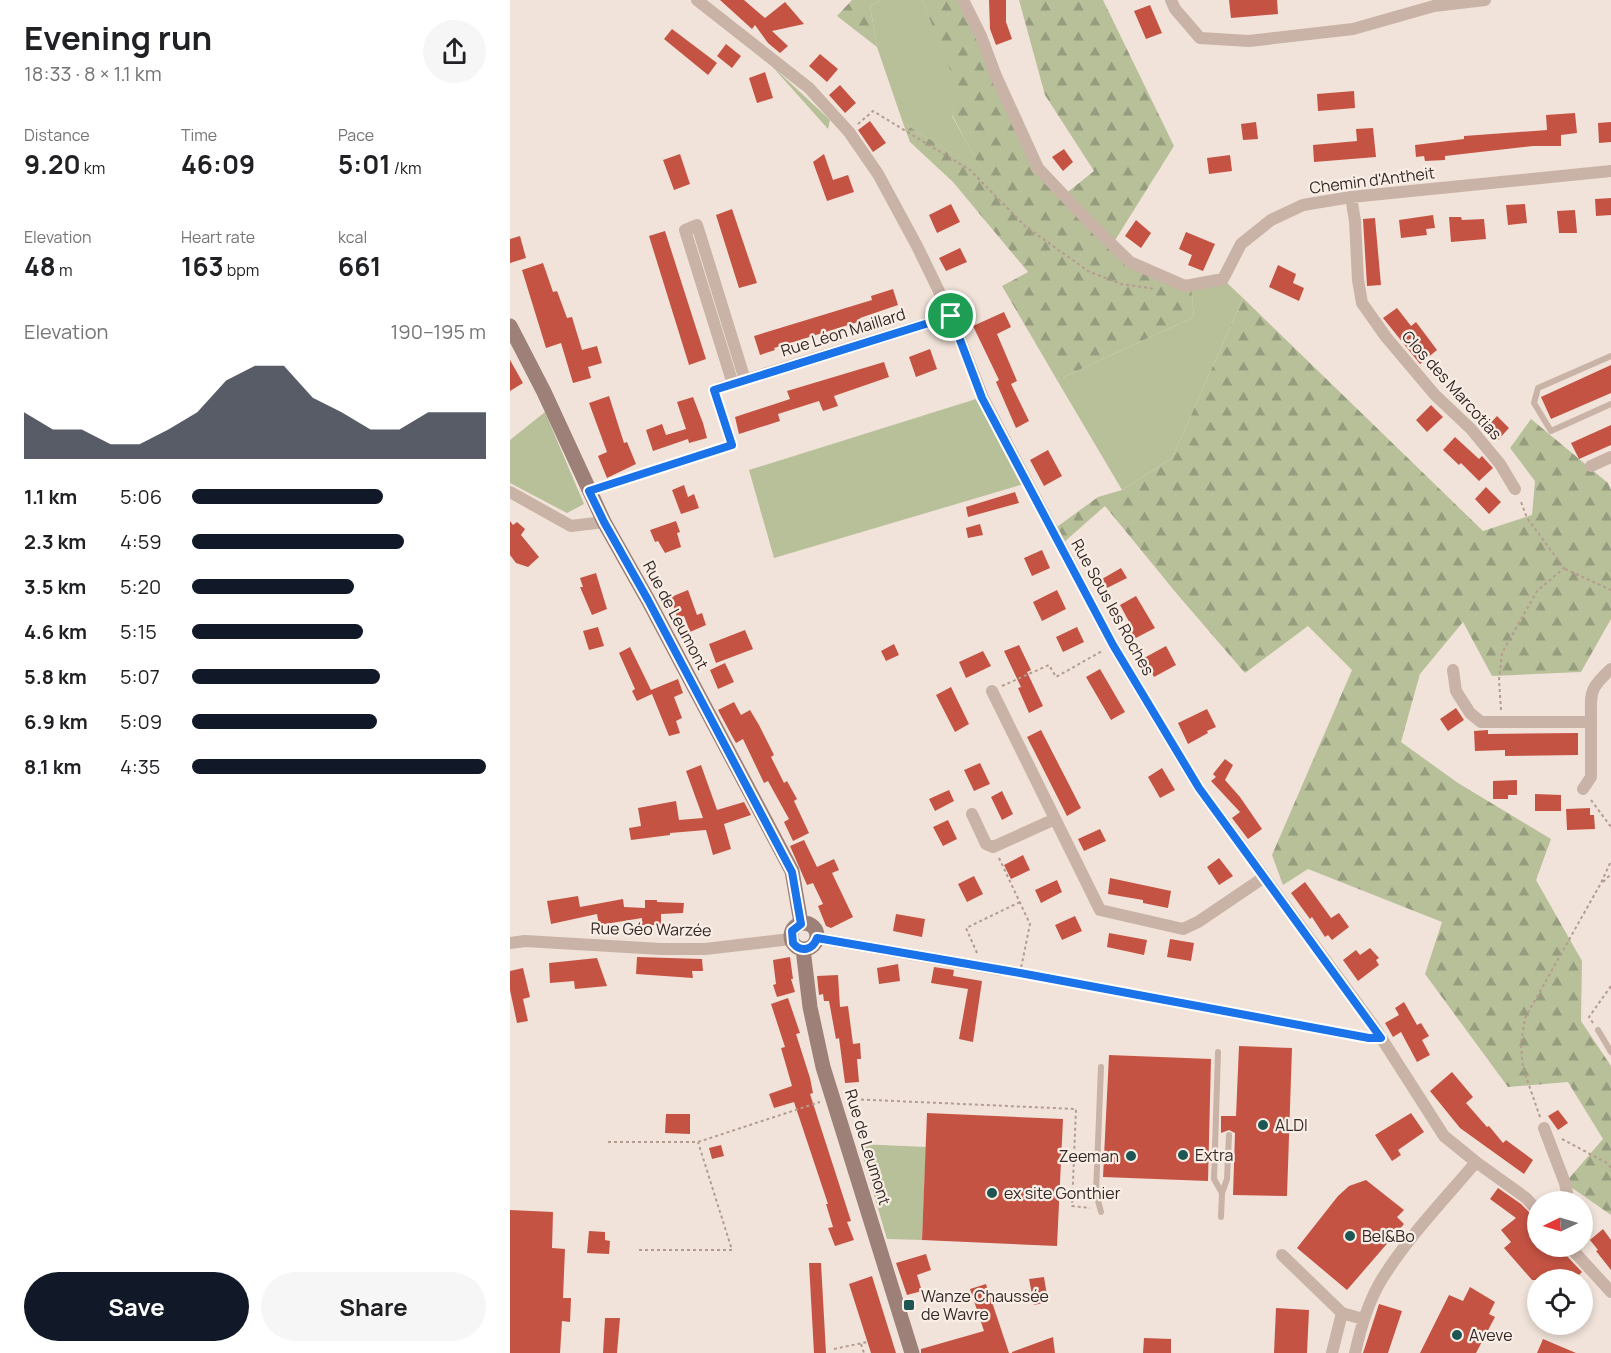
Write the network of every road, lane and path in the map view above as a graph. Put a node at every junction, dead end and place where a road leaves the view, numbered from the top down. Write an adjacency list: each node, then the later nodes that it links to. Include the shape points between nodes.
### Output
1 (696, 0): 5 (street, Rue Sous les Roches, via 809,88)
2 (963, 0): 7 (street, Chemin d'Antheit, via 1038,168 1130,262 1185,285 1223,279 1241,244 1271,219 1303,205)
3 (1171, 0): 4 (street, via 1200,38 1248,41 1353,29 1434,6)
4 (1485, 0)
5 (849, 132): 8 (path, via 873,111 970,170 1025,226 1088,271 1121,284); 9 (street, Rue Sous les Roches, via 878,174)
6 (1611, 171): 7 (street, Chemin d'Antheit)
7 (1351, 197): 17 (street, Clos des Marcotias, via 1362,303 1435,395 1500,464)
8 (1159, 289)
9 (951, 316): 12 (street, Rue Léon Maillard); 23 (street, Rue Sous les Roches, via 982,398)
10 (510, 326): 18 (street, Rue de Leumont)
11 (1611, 356): 14 (lane, via 1538,388 1534,403 1551,431)
12 (739, 382): 12 (street, via 697,225 686,230); 13 (street, Rue Léon Maillard)
13 (719, 388): 18 (path, via 714,390 732,445)
14 (1611, 404)
15 (1611, 457): 16 (street)
16 (1591, 466)
17 (1515, 489): 21 (path, via 1527,518)
18 (589, 491): 20 (street, Rue de Leumont)
19 (510, 492): 20 (street, via 571,526)
20 (604, 522): 39 (street, Rue de Leumont, via 792,872)
21 (1564, 568): 22 (path); 27 (path, via 1537,591 1502,653)
22 (1611, 590)
23 (1113, 645): 26 (path, via 1056,677 1049,665); 36 (street, Rue Sous les Roches, via 1199,788)
24 (1611, 669): 28 (street, via 1594,685)
25 (1453, 670): 27 (street, via 1456,691 1475,719)
26 (992, 691): 31 (street)
27 (1502, 722): 28 (street)
28 (1591, 722): 29 (street, via 1591,777)
29 (1583, 789): 32 (path)
30 (972, 814): 33 (street, via 986,844)
31 (1055, 819): 33 (street); 36 (street, via 1100,910 1183,929)
32 (1611, 826)
33 (993, 847): 38 (path)
34 (1611, 861): 37 (path)
35 (1611, 874): 37 (path)
36 (1263, 878): 50 (street, Rue Sous les Roches)
37 (1601, 884): 55 (path, via 1526,1018 1521,1044 1524,1068)
38 (1020, 902): 44 (path, via 966,928); 46 (path, via 1030,924)
39 (801, 924): 40 (street, via 813,926); 41 (street, via 794,928)
40 (817, 938): 43 (street, via 812,946); 44 (street)
41 (791, 939): 42 (street, Rue Géo Warzée, via 695,949); 43 (street)
42 (510, 943)
43 (803, 949): 54 (street, Rue de Leumont, via 810,1007)
44 (982, 967): 45 (street)
45 (1001, 970): 46 (path)
46 (1020, 973): 50 (path)
47 (1611, 986): 48 (path)
48 (1591, 1013)
49 (1598, 1030): 52 (lane)
50 (1381, 1038): 59 (street, Rue Sous les Roches, via 1444,1136)
51 (1218, 1052): 62 (lane, via 1214,1179)
52 (1611, 1052)
53 (1101, 1067): 64 (lane, via 1096,1193)
54 (833, 1098): 58 (path); 64 (path, via 1076,1109 1072,1206); 76 (street, Rue de Leumont)
55 (1544, 1128): 60 (path); 61 (street)
56 (1229, 1135): 62 (lane, via 1227,1179)
57 (608, 1142): 58 (path)
58 (698, 1142): 66 (path, via 732,1250)
59 (1476, 1162): 63 (street, Rue Sous les Roches); 71 (street, via 1400,1253)
60 (1611, 1168)
61 (1567, 1191)
62 (1222, 1193): 65 (lane)
63 (1527, 1199)
64 (1101, 1212)
65 (1221, 1217)
66 (639, 1250)
67 (1282, 1255): 70 (street)
68 (1579, 1257): 69 (street)
69 (1611, 1292)
70 (1342, 1313): 71 (street); 77 (street)
71 (1363, 1319): 78 (street)
72 (867, 1342): 73 (path)
73 (861, 1344): 74 (path); 75 (path)
74 (834, 1349)
75 (864, 1353)
76 (912, 1353)
77 (1332, 1353)
78 (1355, 1353)

